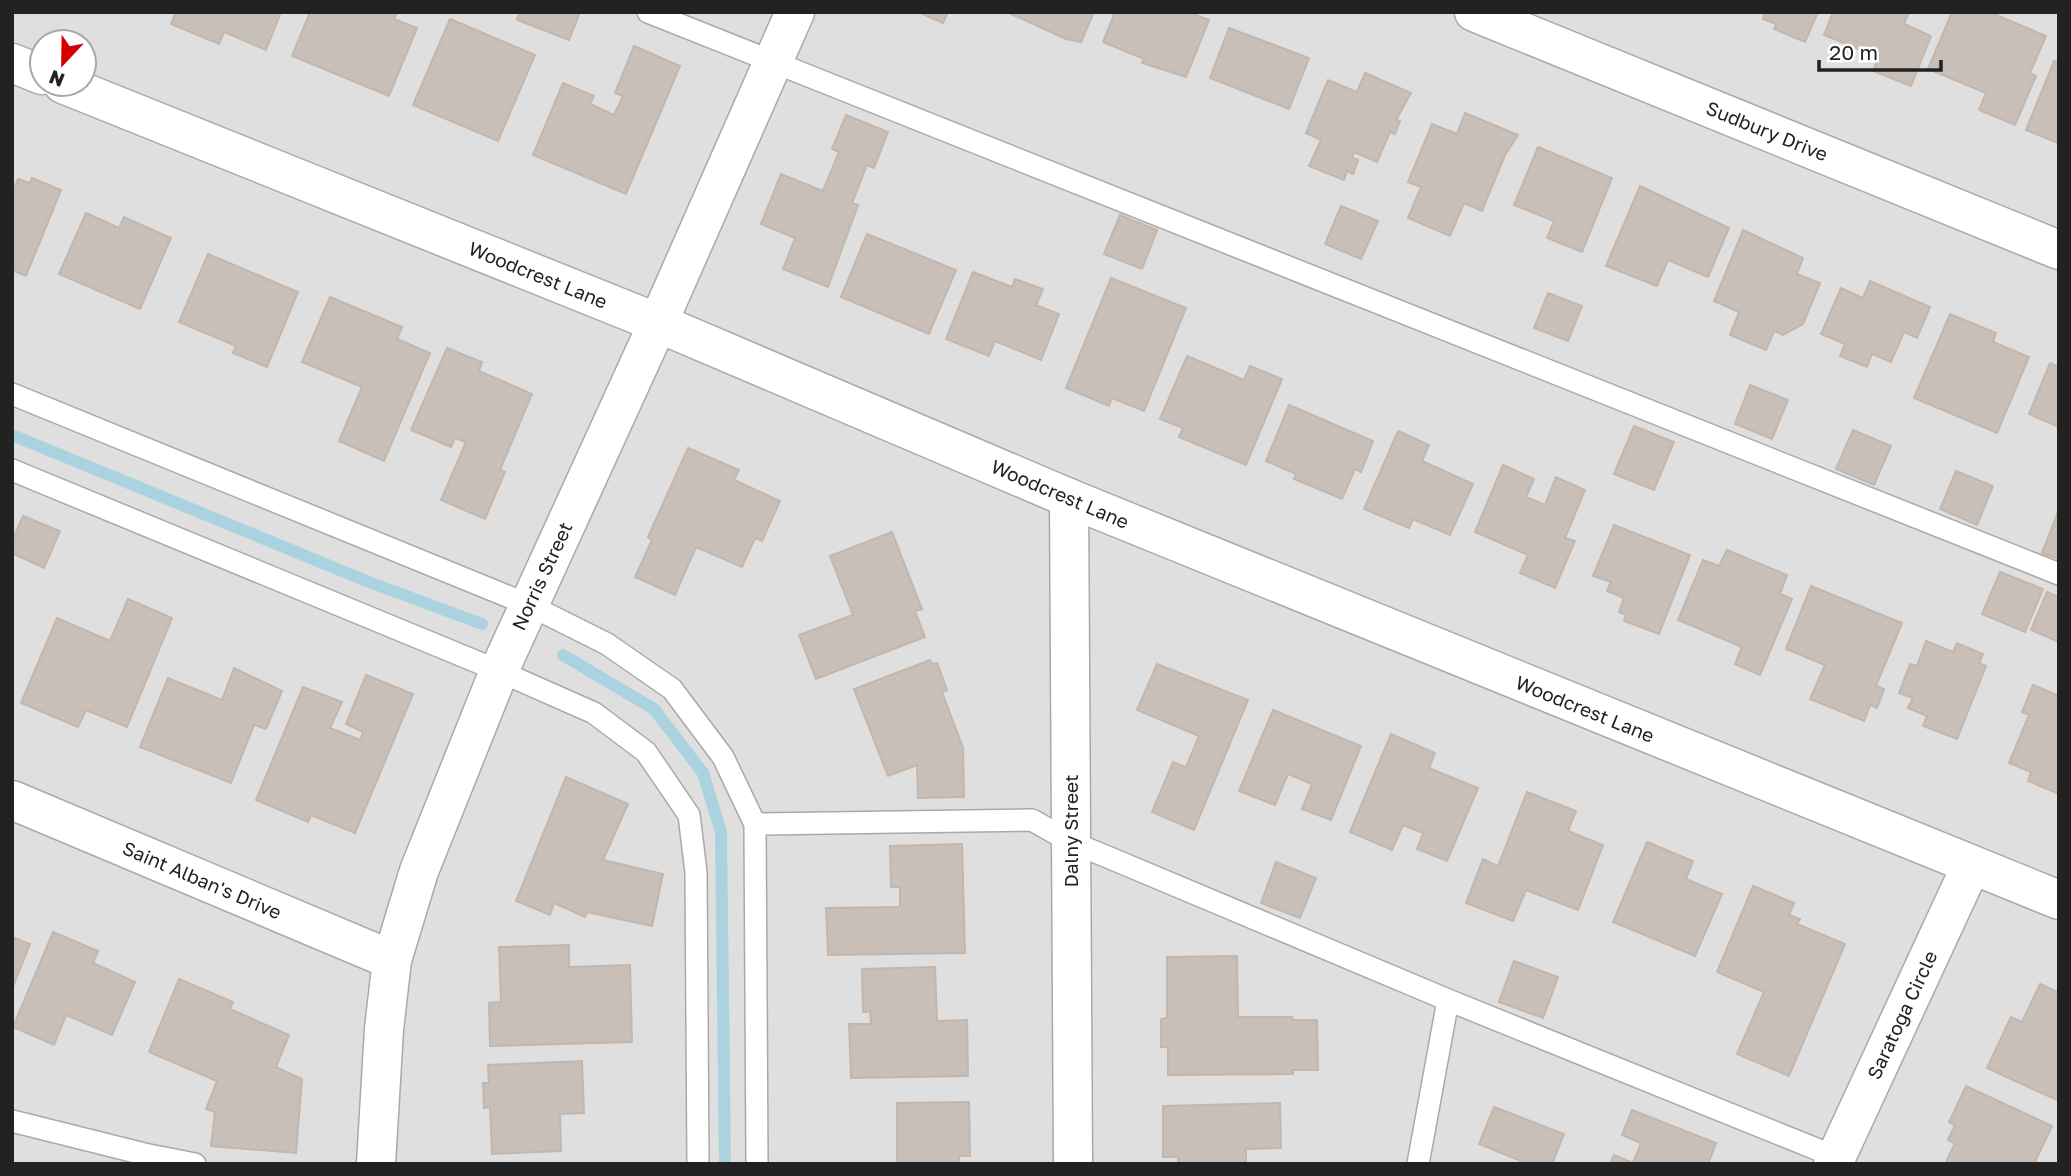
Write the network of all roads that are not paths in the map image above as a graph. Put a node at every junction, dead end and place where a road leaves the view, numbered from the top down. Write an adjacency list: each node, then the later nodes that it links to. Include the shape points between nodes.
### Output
1 (648, 12): 4 (lane)
2 (795, 12): 4 (street, Norris Street)
3 (1474, 12): 6 (street, Sudbury Drive)
4 (773, 63): 7 (street, Norris Street); 11 (lane)
5 (98, 98): 7 (street, Woodcrest Lane)
6 (2059, 250)
7 (658, 323): 10 (street, Woodcrest Lane); 12 (street, Norris Street)
8 (12, 394): 12 (lane)
9 (12, 470): 13 (lane)
10 (1069, 498): 16 (street, Dalny Street); 17 (street, Woodcrest Lane)
11 (2059, 574)
12 (529, 605): 13 (street, Norris Street); 15 (lane, via 607,644 672,689 723,757)
13 (499, 671): 19 (street, Norris Street, via 419,871); 25 (lane, via 594,713 646,752 688,815 696,872)
14 (12, 800): 19 (street, Saint Alban's Drive)
15 (755, 824): 16 (lane, via 1032,820); 26 (lane)
16 (1071, 842): 20 (lane); 27 (street, Dalny Street)
17 (1971, 866): 18 (street, Woodcrest Lane); 22 (street, Saratoga Circle)
18 (2059, 900)
19 (392, 960): 24 (street, Norris Street)
20 (1448, 999): 22 (lane); 28 (lane)
21 (12, 1121): 23 (lane)
22 (1834, 1160)
23 (195, 1164)
24 (376, 1164)
25 (698, 1164)
26 (757, 1164)
27 (1073, 1164)
28 (1418, 1164)

